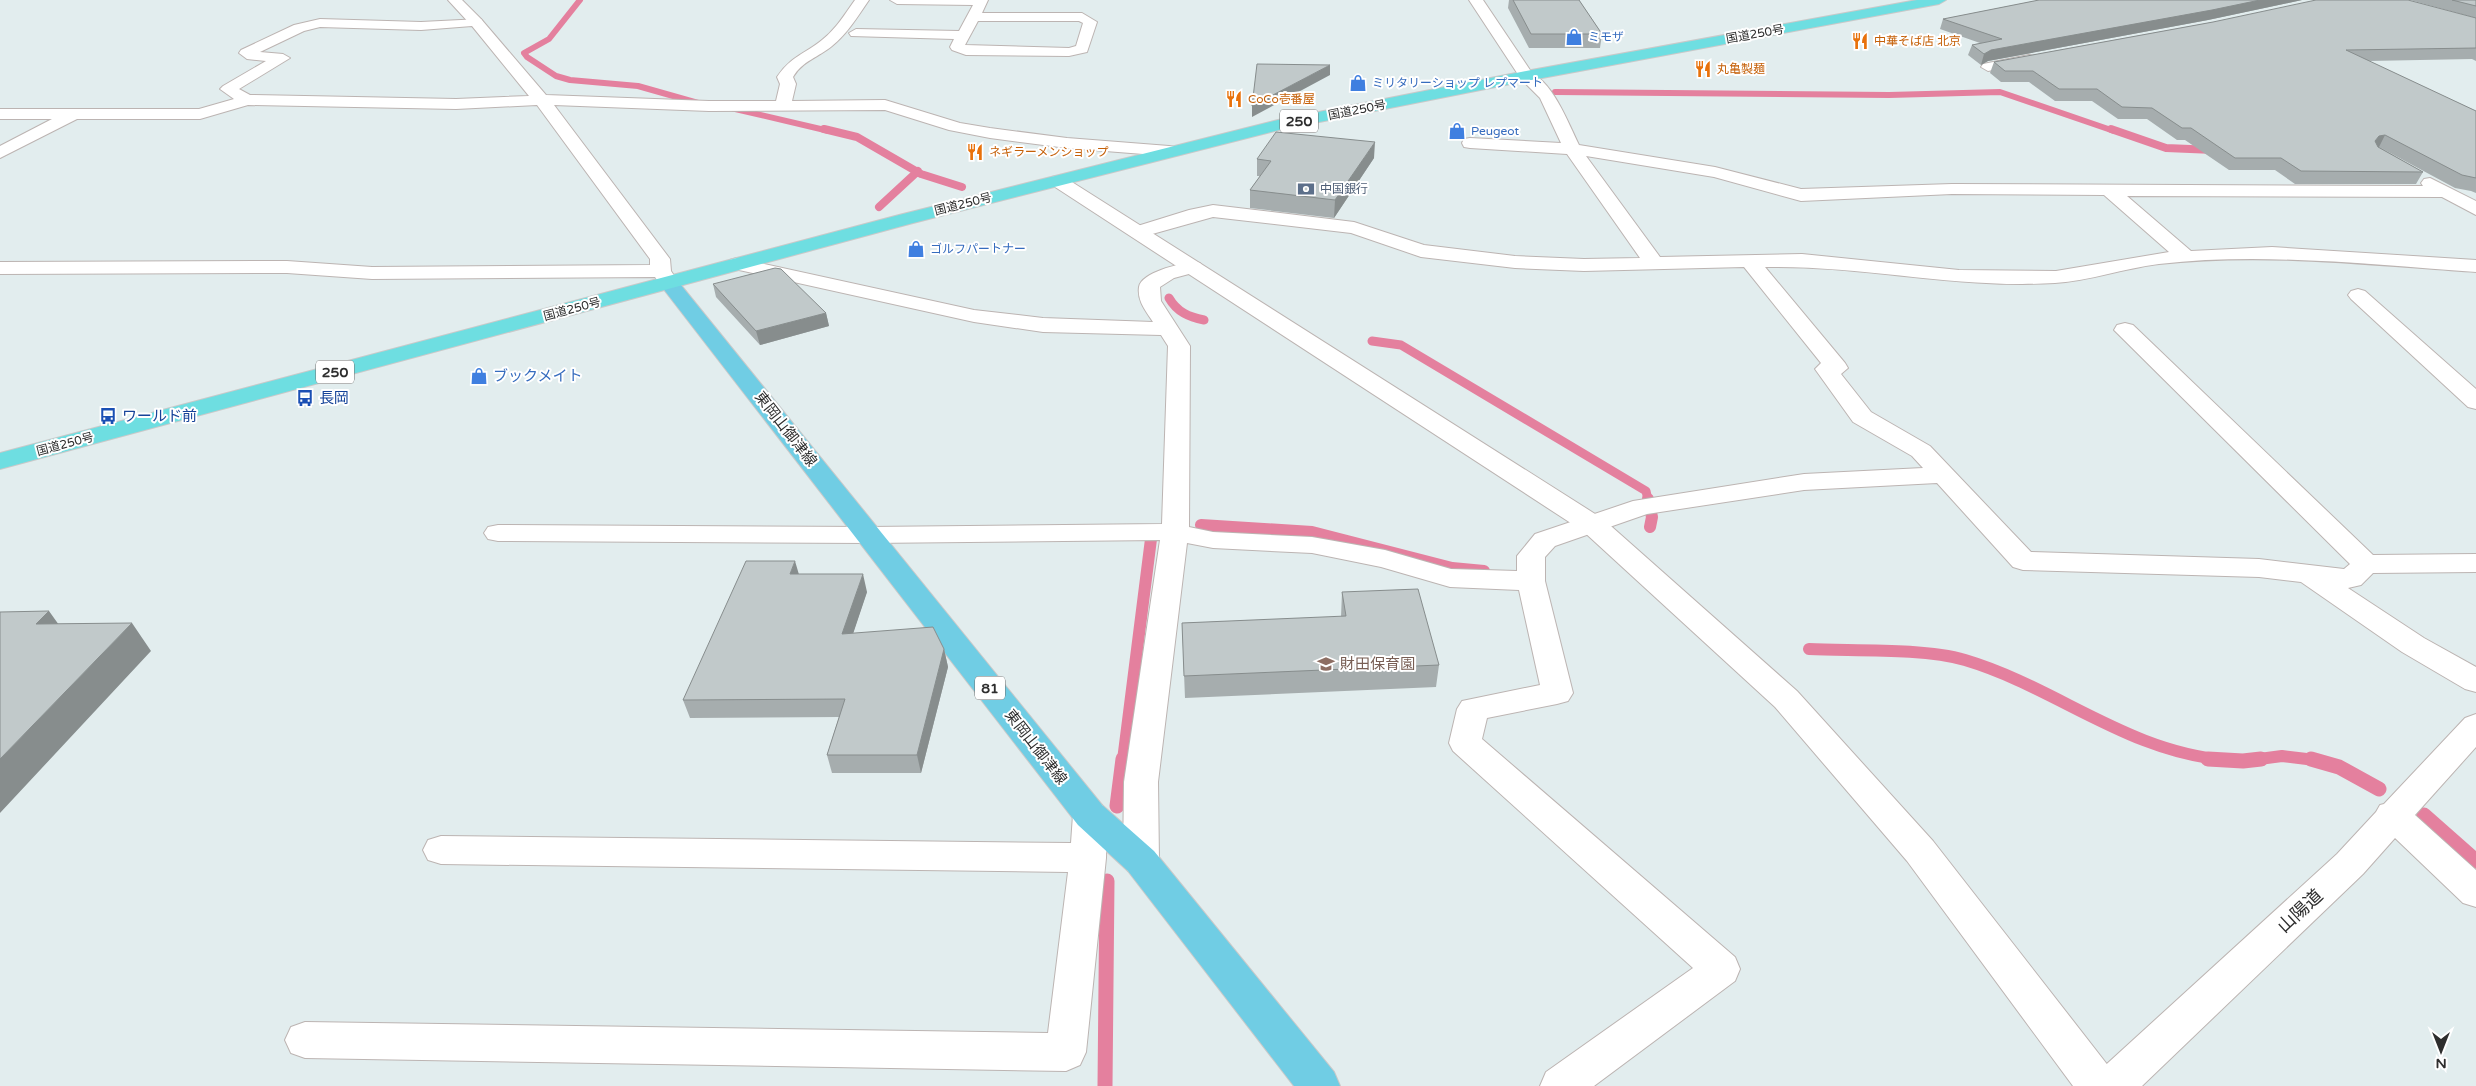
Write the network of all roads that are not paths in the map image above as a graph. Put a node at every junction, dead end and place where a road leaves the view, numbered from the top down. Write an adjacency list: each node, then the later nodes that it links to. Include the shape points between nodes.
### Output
1 (456, 0): 7 (street)
2 (862, 0): 15 (street, via 827,43 791,67 785,77 788,84)
3 (897, 0): 6 (street, via 982,1)
4 (1476, 0): 12 (street)
5 (1933, 0): 12 (highway, 国道250号 / 250)
6 (973, 17): 9 (street); 9 (street, via 1082,17 1090,22 1082,49 1069,52 966,51 958,47)
7 (476, 22): 13 (street, via 421,26 320,23 299,28 246,53 283,58 228,89); 14 (street)
8 (856, 33): 9 (street)
9 (964, 35)
10 (2046, 56): 11 (street)
11 (1988, 67)
12 (1526, 76): 19 (street, via 1547,96); 20 (highway, 国道250号 / 250, via 1278,125)
13 (247, 100): 14 (street, via 456,104); 17 (street, via 200,114)
14 (542, 100): 15 (street); 35 (street, via 660,259)
15 (783, 106): 20 (street, via 885,105 908,109 940,124 998,135)
16 (0, 114): 17 (street)
17 (75, 114): 21 (street)
18 (1470, 143): 19 (street)
19 (1572, 149): 24 (street, via 1715,172 1802,195 1952,189); 30 (street)
20 (1169, 151): 23 (highway, 国道250号 / 250)
21 (0, 152)
22 (2413, 173): 25 (street)
23 (1058, 181): 27 (street); 31 (highway, 国道250号 / 250)
24 (2109, 190): 25 (street); 28 (street)
25 (2446, 192): 26 (street)
26 (2476, 209)
27 (1138, 232): 30 (street, via 1213,211 1354,228 1421,252 1584,265); 33 (street)
28 (2187, 257): 29 (street, via 2158,258 2056,277 1959,276 1802,260); 32 (street, via 2272,253)
29 (1749, 261): 30 (street); 41 (street, via 1837,368 1826,369 1862,417 1921,451)
30 (1652, 262)
31 (737, 264): 35 (highway, 国道250号 / 250); 37 (street, via 974,316 1043,325)
32 (2476, 266)
33 (1193, 267): 37 (street, via 1166,274 1149,285 1150,301); 42 (street)
34 (0, 268): 35 (street, via 278,267 372,273)
35 (665, 277): 40 (highway, 国道250号 / 250); 45 (main road, 東岡山御津線 / 81)
36 (2358, 295): 39 (street)
37 (1169, 330): 43 (street, via 1179,346)
38 (2125, 330): 47 (street)
39 (2476, 402)
40 (0, 461)
41 (1944, 476): 42 (street, via 1804,482 1642,507); 48 (street, via 2023,561 2259,568)
42 (1593, 525): 49 (street, via 1545,540 1531,556); 61 (street, via 1786,699 1920,851)
43 (1175, 532): 45 (street); 49 (street, via 1213,540 1312,545 1385,559 1450,578); 56 (street, via 1141,782)
44 (498, 533): 45 (street)
45 (869, 535): 52 (main road, 東岡山御津線 / 81)
46 (2476, 563): 47 (street)
47 (2366, 564): 48 (street, via 2351,579)
48 (2309, 575): 50 (street, via 2413,645)
49 (1531, 582): 60 (street, via 1558,693 1473,710 1465,743 1721,969)
50 (2476, 681)
51 (2475, 728): 53 (street, 山陽道)
52 (1090, 815): 55 (street); 56 (main road, 東岡山御津線 / 81)
53 (2392, 815): 57 (street); 62 (street, 山陽道, via 2350,864)
54 (441, 850): 55 (street)
55 (1088, 858): 58 (street, via 1066,1052)
56 (1141, 861): 59 (main road, 東岡山御津線 / 81)
57 (2476, 892)
58 (305, 1040)
59 (1319, 1086)
60 (1561, 1086)
61 (2098, 1086)
62 (2113, 1086)

